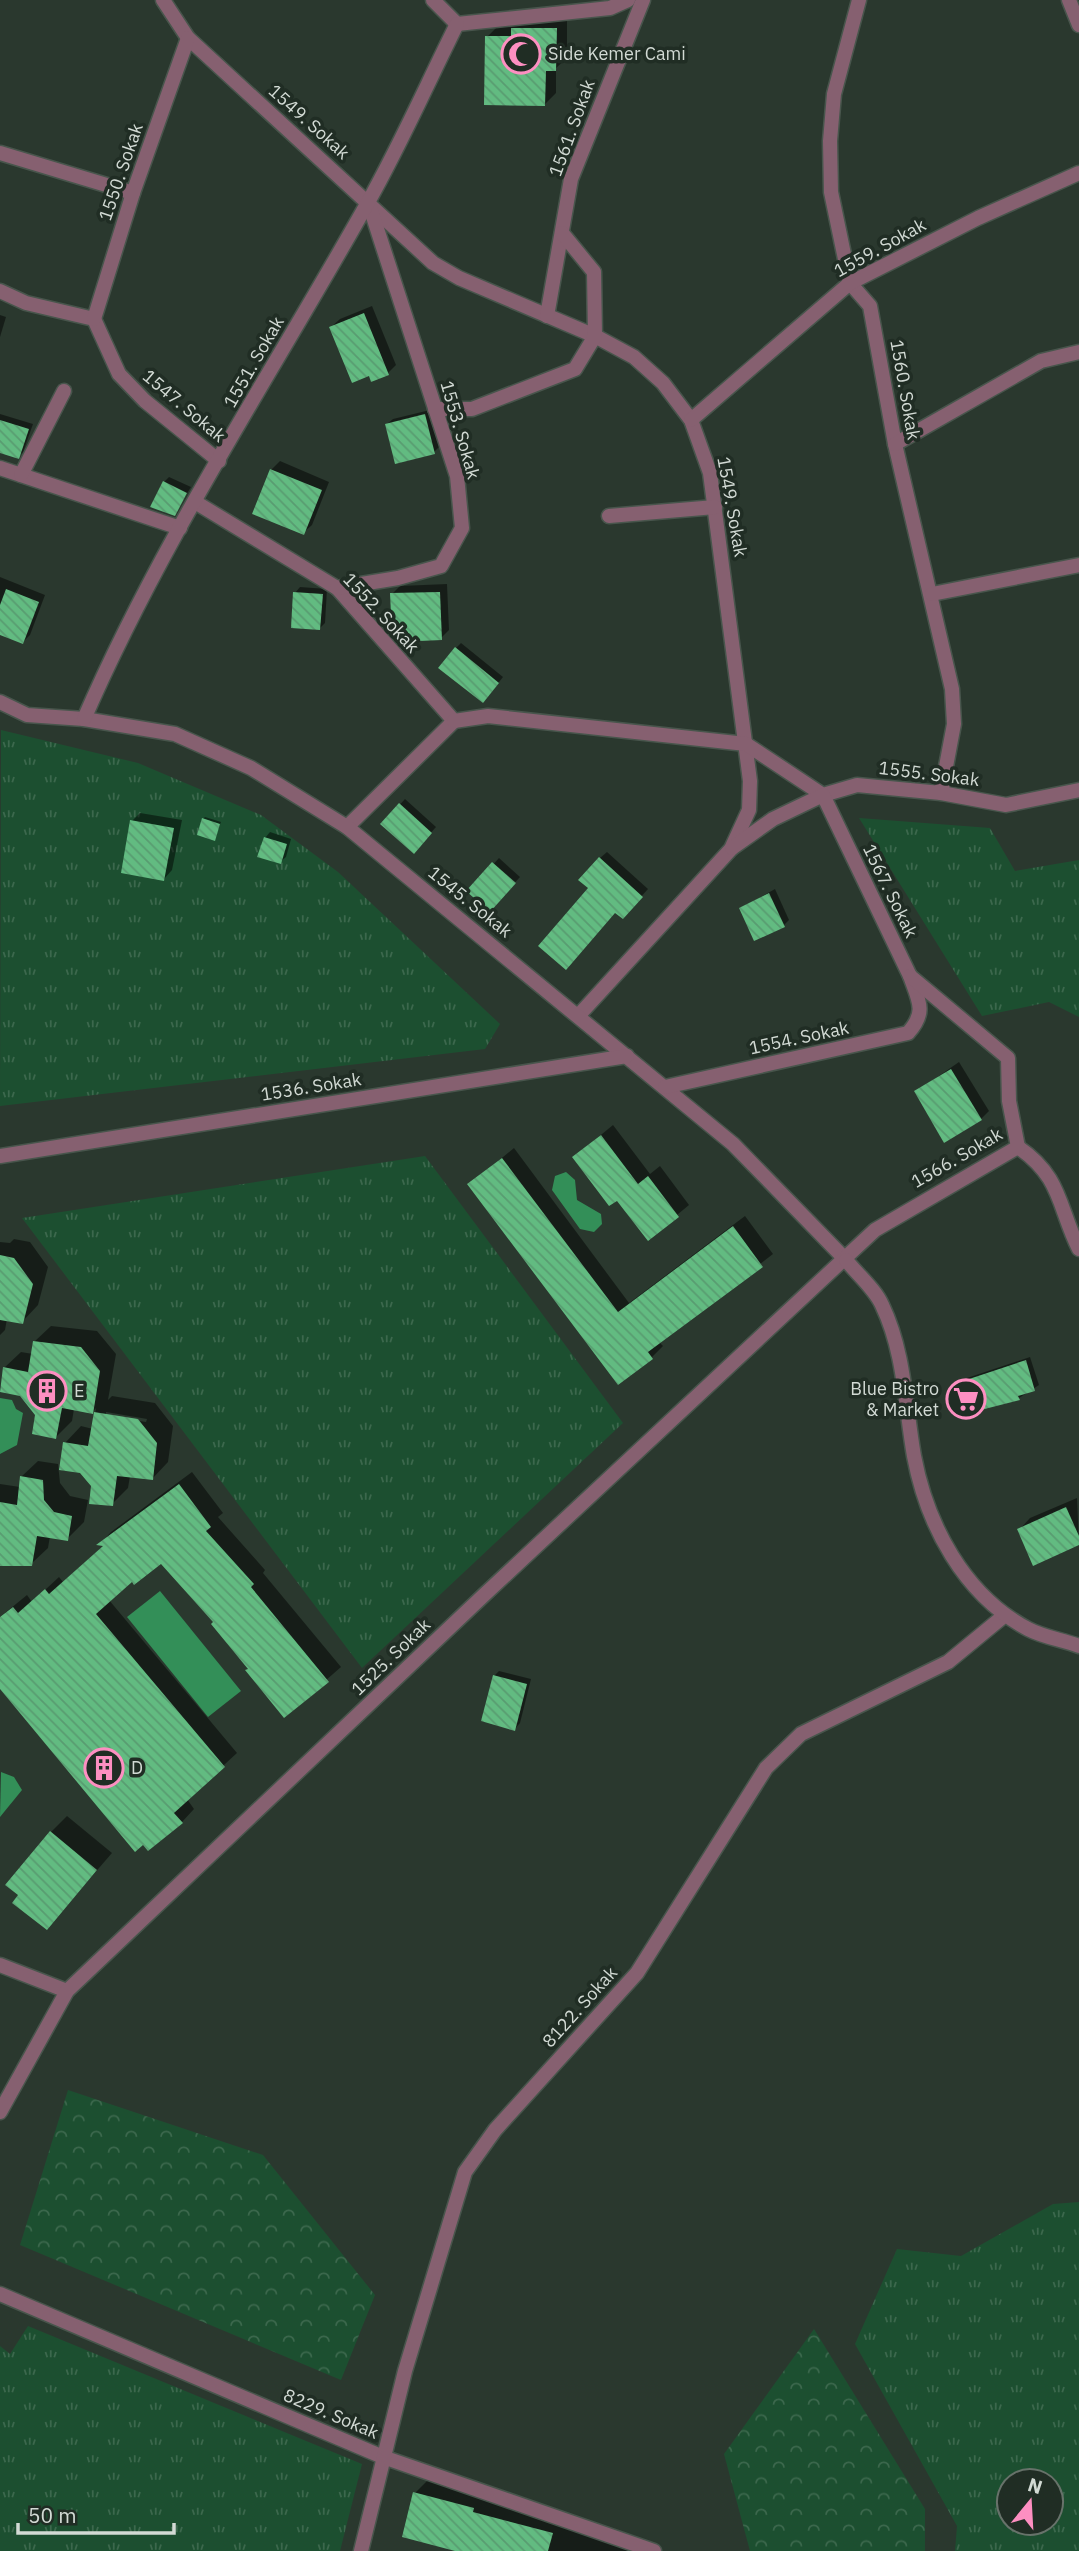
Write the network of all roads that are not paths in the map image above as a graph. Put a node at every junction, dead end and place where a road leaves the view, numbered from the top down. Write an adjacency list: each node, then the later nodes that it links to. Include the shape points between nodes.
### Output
1 (163, 0): 10 (street, 1549. Sokak)
2 (433, 0): 8 (street)
3 (628, 0): 7 (street)
4 (643, 0): 15 (street, 1561. Sokak, via 571,179)
5 (859, 0): 16 (street, 1560. Sokak, via 834,94 830,141 831,192)
6 (1069, 0): 9 (street)
7 (608, 4): 8 (street)
8 (457, 24): 14 (street, 1551. Sokak)
9 (1079, 25)
10 (188, 38): 13 (street, 1550. Sokak); 14 (street, 1549. Sokak)
11 (0, 153): 13 (street)
12 (1079, 173): 16 (street, 1559. Sokak)
13 (133, 193): 19 (street, 1550. Sokak)
14 (368, 201): 18 (street, 1549. Sokak, via 433,263); 23 (street, 1553. Sokak); 26 (street, 1551. Sokak)
15 (562, 233): 18 (street, 1561. Sokak); 20 (street, via 594,272)
16 (850, 283): 24 (street, 1559. Sokak); 25 (street, 1560. Sokak, via 870,306)
17 (0, 291): 19 (street, via 26,303)
18 (547, 316): 20 (street, 1549. Sokak)
19 (94, 319): 26 (street, 1547. Sokak, via 119,374)
20 (595, 337): 23 (street, via 575,369 472,410); 24 (street, 1549. Sokak, via 634,357 663,383)
21 (1079, 352): 25 (street, via 1041,361)
22 (64, 391): 28 (street)
23 (435, 410): 34 (street, 1553. Sokak, via 457,476 462,528 441,566)
24 (691, 420): 30 (street, 1549. Sokak, via 710,473)
25 (895, 444): 35 (street, 1560. Sokak)
26 (219, 461): 29 (street, 1551. Sokak)
27 (0, 468): 28 (street)
28 (21, 475): 32 (street)
29 (195, 502): 32 (street, 1551. Sokak); 34 (street, 1552. Sokak)
30 (715, 507): 31 (street); 39 (street, 1549. Sokak)
31 (609, 516)
32 (180, 528): 37 (street, 1551. Sokak)
33 (1079, 565): 35 (street)
34 (337, 588): 38 (street, 1552. Sokak)
35 (932, 594): 41 (street, 1560. Sokak, via 952,689 954,724)
36 (0, 702): 37 (street, 1545. Sokak, via 27,715)
37 (84, 719): 43 (street, 1545. Sokak, via 175,734 251,768)
38 (454, 721): 39 (street, via 488,716); 43 (street)
39 (746, 744): 42 (street); 44 (street, 1549. Sokak, via 749,810)
40 (1079, 790): 41 (street, 1555. Sokak, via 1006,805)
41 (941, 793): 42 (street, 1555. Sokak, via 857,785)
42 (823, 795): 44 (street, 1555. Sokak, via 772,819); 45 (street, 1567. Sokak)
43 (347, 827): 47 (street, 1545. Sokak)
44 (731, 849): 47 (street, 1549. Sokak)
45 (910, 976): 46 (street, 1567. Sokak); 50 (street, 1566. Sokak, via 1008,1058 1009,1101)
46 (920, 1004): 49 (street, 1554. Sokak, via 919,1021 908,1033)
47 (579, 1015): 48 (street, 1545. Sokak)
48 (627, 1056): 49 (street, 1545. Sokak); 51 (street, 1536. Sokak)
49 (666, 1087): 53 (street, 1545. Sokak, via 733,1144)
50 (1018, 1147): 52 (street, via 1038,1163 1055,1187); 53 (street, 1566. Sokak, via 875,1230)
51 (0, 1156)
52 (1079, 1249)
53 (846, 1260): 54 (street, 1545. Sokak, via 881,1303 900,1352 914,1456 933,1524 960,1568); 57 (street, 1525. Sokak)
54 (1006, 1615): 55 (street, 1545. Sokak, via 1030,1630); 60 (street, 8122. Sokak, via 948,1662 801,1734 766,1768 637,1973 495,2130 465,2172)
55 (1079, 1646)
56 (0, 1965): 57 (street)
57 (67, 1991): 58 (street, 1525. Sokak)
58 (0, 2112)
59 (0, 2294): 60 (street, 8229. Sokak)
60 (383, 2457): 61 (street, 8122. Sokak); 62 (street, 8229. Sokak)
61 (361, 2551)
62 (654, 2551)

